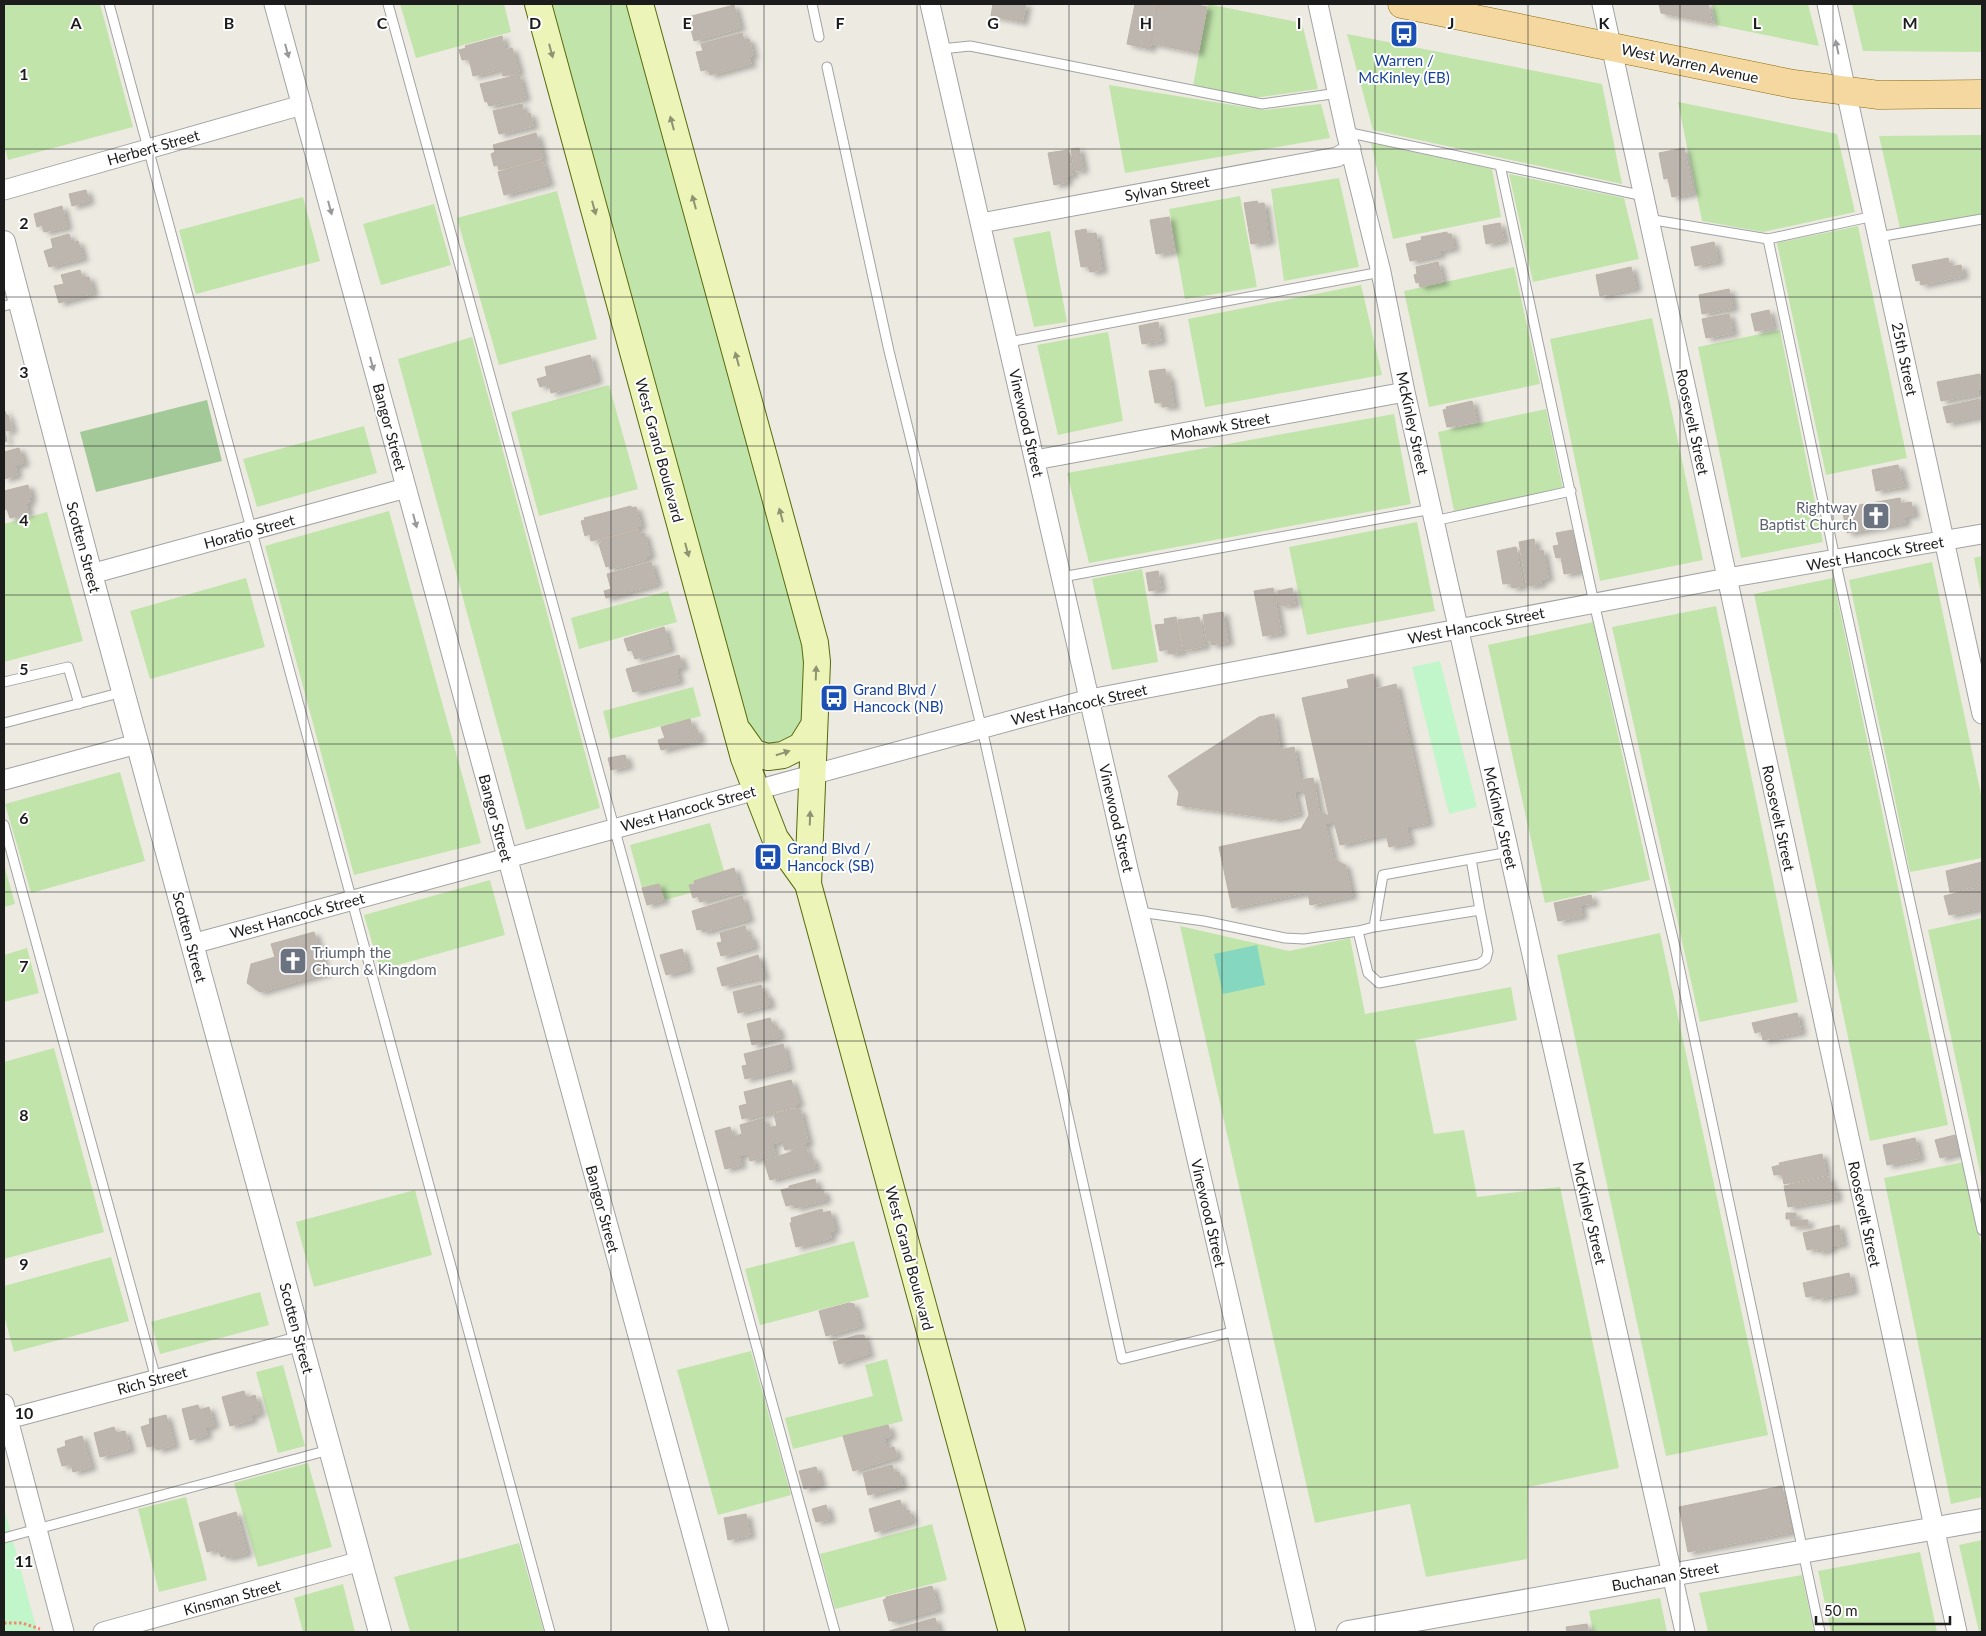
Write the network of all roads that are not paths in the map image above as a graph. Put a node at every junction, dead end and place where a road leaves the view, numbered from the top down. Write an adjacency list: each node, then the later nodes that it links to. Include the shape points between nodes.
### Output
1 (109, 4): 21 (lane)
2 (274, 4): 19 (street, Bangor Street, one-way to 19)
3 (388, 4): 63 (lane)
4 (538, 4): 55 (main road, West Grand Boulevard, one-way to 55)
5 (640, 4): 56 (main road, West Grand Boulevard, one-way to 5, via 817,662 811,624)
6 (812, 4): 12 (lane)
7 (930, 4): 14 (street, Vinewood Street)
8 (1318, 4): 17 (street, McKinley Street)
9 (1402, 4): 13 (main road, West Warren Avenue)
10 (1602, 4): 13 (street, Roosevelt Street)
11 (1827, 4): 16 (street, 25th Street, one-way to 11)
12 (818, 36)
13 (1611, 47): 16 (main road, West Warren Avenue, via 1793,84); 24 (street, Roosevelt Street)
14 (941, 49): 17 (lane, via 970,46 1262,104); 28 (street, Vinewood Street)
15 (827, 67): 57 (lane, via 890,351)
16 (1846, 91): 18 (main road, West Warren Avenue, via 1879,95); 25 (street, 25th Street)
17 (1338, 93): 20 (street, McKinley Street)
18 (1982, 94)
19 (302, 105): 21 (street, Herbert Street); 37 (street, Bangor Street, one-way to 37)
20 (1348, 141): 22 (lane); 28 (street, Sylvan Street, via 1338,157); 32 (street, McKinley Street)
21 (148, 148): 23 (street, Herbert Street); 40 (lane)
22 (1500, 165): 24 (lane); 38 (lane)
23 (4, 190)
24 (1644, 196): 26 (street, Roosevelt Street)
25 (1874, 216): 29 (street, 25th Street); 30 (lane)
26 (1648, 219): 30 (lane); 46 (street, Roosevelt Street)
27 (1982, 219): 29 (lane)
28 (981, 223): 34 (street, Vinewood Street)
29 (1878, 237): 42 (street, 25th Street)
30 (1768, 239): 43 (lane)
31 (4, 242): 33 (street, Scotten Street)
32 (1381, 272): 34 (lane); 35 (street, McKinley Street)
33 (11, 304): 44 (street, Scotten Street)
34 (1009, 342): 36 (street, Vinewood Street)
35 (1406, 392): 36 (street, Mohawk Street); 39 (street, McKinley Street)
36 (1035, 460): 45 (street, Vinewood Street)
37 (406, 488): 40 (street, Horatio Street); 65 (street, Bangor Street, one-way to 65)
38 (1571, 491): 39 (lane); 47 (lane)
39 (1433, 515): 45 (lane); 48 (street, McKinley Street)
40 (253, 530): 44 (street, Horatio Street); 68 (lane)
41 (1982, 534): 42 (street, West Hancock Street)
42 (1945, 540): 43 (street, West Hancock Street); 53 (street, 25th Street)
43 (1835, 559): 46 (street, West Hancock Street); 74 (lane)
44 (91, 574): 50 (street, Scotten Street)
45 (1062, 577): 51 (street, Vinewood Street)
46 (1727, 578): 47 (street, West Hancock Street); 82 (street, Roosevelt Street)
47 (1594, 603): 48 (street, West Hancock Street); 84 (lane, via 1675,946)
48 (1459, 628): 51 (street, West Hancock Street); 64 (street, McKinley Street)
49 (4, 682): 52 (lane, via 68,667)
50 (123, 692): 52 (lane); 58 (street, Scotten Street)
51 (1090, 699): 57 (street, West Hancock Street); 70 (street, Vinewood Street)
52 (79, 704): 54 (lane)
53 (1982, 714)
54 (4, 723)
55 (734, 723): 56 (main road, one-way to 56, via 754,753 768,757 784,755 801,746); 61 (main road, West Grand Boulevard)
56 (814, 725): 59 (main road, West Grand Boulevard)
57 (982, 728): 59 (street, West Hancock Street); 75 (lane, via 1122,1359)
58 (137, 744): 60 (street); 73 (street, Scotten Street)
59 (812, 774): 61 (street, West Hancock Street); 67 (main road, West Grand Boulevard, one-way to 59)
60 (4, 780)
61 (757, 789): 63 (street, West Hancock Street); 67 (main road, West Grand Boulevard, via 775,838)
62 (4, 825): 77 (lane)
63 (615, 828): 65 (street, West Hancock Street); 92 (lane)
64 (1509, 852): 66 (lane); 86 (street, McKinley Street)
65 (507, 858): 68 (street, West Hancock Street); 91 (street, Bangor Street)
66 (1470, 859): 69 (lane); 71 (lane, via 1383,875)
67 (808, 884): 93 (main road, West Grand Boulevard)
68 (352, 900): 73 (street, West Hancock Street); 90 (lane)
69 (1480, 910): 71 (lane); 72 (lane, via 1488,951 1486,959 1479,964 1380,983 1368,973)
70 (1138, 912): 72 (lane, via 1204,921 1285,938 1304,939); 75 (street, Vinewood Street)
71 (1374, 927): 72 (lane)
72 (1358, 931)
73 (192, 944): 76 (street, Scotten Street)
74 (1982, 1230)
75 (1236, 1331): 94 (street, Vinewood Street)
76 (300, 1340): 77 (street, Rich Street); 79 (street, Scotten Street)
77 (156, 1379): 78 (street, Rich Street)
78 (5, 1414): 81 (street)
79 (330, 1450): 81 (lane); 85 (street, Scotten Street)
80 (1982, 1520): 82 (street, Buchanan Street)
81 (36, 1529): 83 (lane); 87 (street)
82 (1934, 1529): 84 (street, Buchanan Street); 98 (street, Roosevelt Street)
83 (4, 1538)
84 (1803, 1552): 86 (street, Buchanan Street); 97 (lane)
85 (360, 1561): 88 (street, Kinsman Street); 89 (street, Scotten Street)
86 (1672, 1574): 95 (street, Buchanan Street); 96 (street, McKinley Street)
87 (64, 1632)
88 (103, 1632)
89 (380, 1632)
90 (550, 1632)
91 (719, 1632)
92 (835, 1632)
93 (1012, 1632)
94 (1306, 1632)
95 (1348, 1632)
96 (1685, 1632)
97 (1820, 1632)
98 (1957, 1632)

